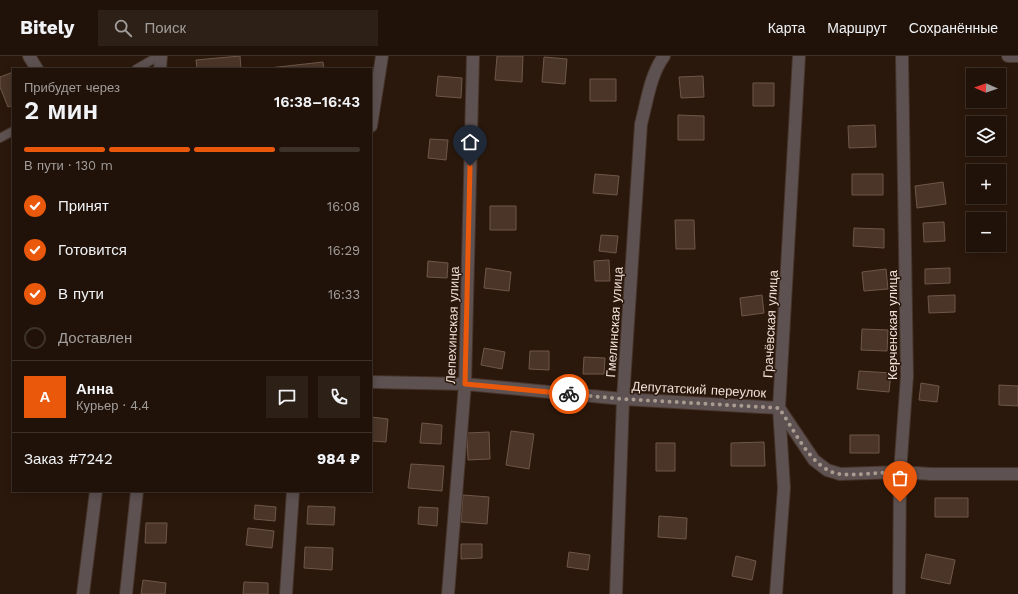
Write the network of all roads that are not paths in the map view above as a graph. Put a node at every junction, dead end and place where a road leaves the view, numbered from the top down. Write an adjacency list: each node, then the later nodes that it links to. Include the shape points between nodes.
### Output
1 (29, 56): 10 (street)
2 (160, 56): 11 (lane); 12 (street)
3 (382, 56): 13 (street)
4 (473, 56): 17 (street, Лепехинская улица)
5 (664, 56): 18 (street, Гмелинская улица, via 650,88 641,124)
6 (799, 56): 19 (street, Грачёвская улица)
7 (902, 56): 20 (street, Керченская улица, via 907,376)
8 (1008, 56): 9 (street)
9 (1018, 56)
10 (36, 68)
11 (138, 68)
12 (160, 68)
13 (372, 120)
14 (12, 132): 15 (lane)
15 (0, 138)
16 (372, 382): 17 (street, Депутатский переулок)
17 (465, 384): 18 (street, Депутатский переулок); 28 (street, Лепехинская улица)
18 (623, 399): 19 (street, Депутатский переулок); 29 (street, Гмелинская улица)
19 (779, 408): 20 (street, Депутатский переулок, via 814,460 827,470 840,474); 30 (street, Грачёвская улица, via 784,488)
20 (900, 472): 21 (street, Депутатский переулок); 31 (street, Керченская улица)
21 (1018, 474)
22 (96, 492): 25 (street)
23 (137, 492): 26 (street)
24 (293, 492): 27 (street)
25 (83, 594)
26 (126, 594)
27 (286, 594)
28 (448, 594)
29 (616, 594)
30 (776, 594)
31 (899, 594)

